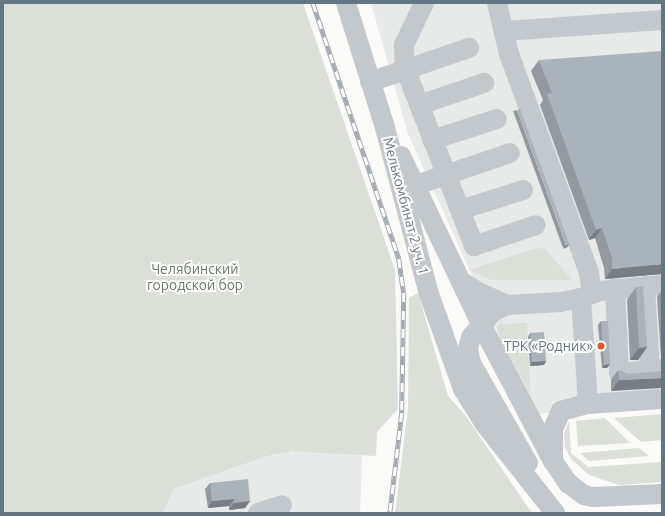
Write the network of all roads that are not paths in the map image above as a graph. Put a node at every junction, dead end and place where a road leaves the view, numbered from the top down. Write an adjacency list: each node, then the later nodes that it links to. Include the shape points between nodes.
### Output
1 (346, 3): 8 (street)
2 (424, 3): 7 (street, via 404,45)
3 (497, 3): 5 (street)
4 (662, 20): 5 (street)
5 (504, 31): 23 (street, via 561,173 590,273)
6 (469, 48): 7 (street)
7 (405, 68): 8 (street); 10 (street)
8 (370, 82): 12 (street)
9 (484, 83): 10 (street)
10 (419, 105): 13 (street)
11 (497, 119): 13 (street)
12 (384, 124): 16 (street, Мелькомбинат 2 уч. 1); 33 (street, Мелькомбинат 2 уч. 1, via 429,294 463,389 484,423)
13 (432, 140): 15 (street)
14 (510, 153): 15 (street)
15 (445, 175): 16 (street); 18 (street)
16 (416, 185): 20 (street, Мелькомбинат 2 уч. 1)
17 (523, 190): 18 (street)
18 (460, 210): 19 (street, via 474,246)
19 (536, 225)
20 (460, 281): 24 (street); 25 (street, Мелькомбинат 2 уч. 1)
21 (653, 285): 22 (street); 26 (street)
22 (614, 288): 23 (street); 26 (street, via 620,372)
23 (586, 296): 24 (street); 28 (street)
24 (507, 306): 25 (street, via 492,312)
25 (481, 324): 29 (street, Мелькомбинат 2 уч. 1); 33 (street, via 471,337 468,349 471,363)
26 (656, 369)
27 (662, 399): 28 (street)
28 (588, 404): 29 (street, via 561,411 553,429)
29 (554, 461): 30 (street, Мелькомбинат 2 уч. 1, via 568,482 584,495 593,497)
30 (662, 494)
31 (282, 505): 32 (street)
32 (258, 513)
33 (556, 513)

